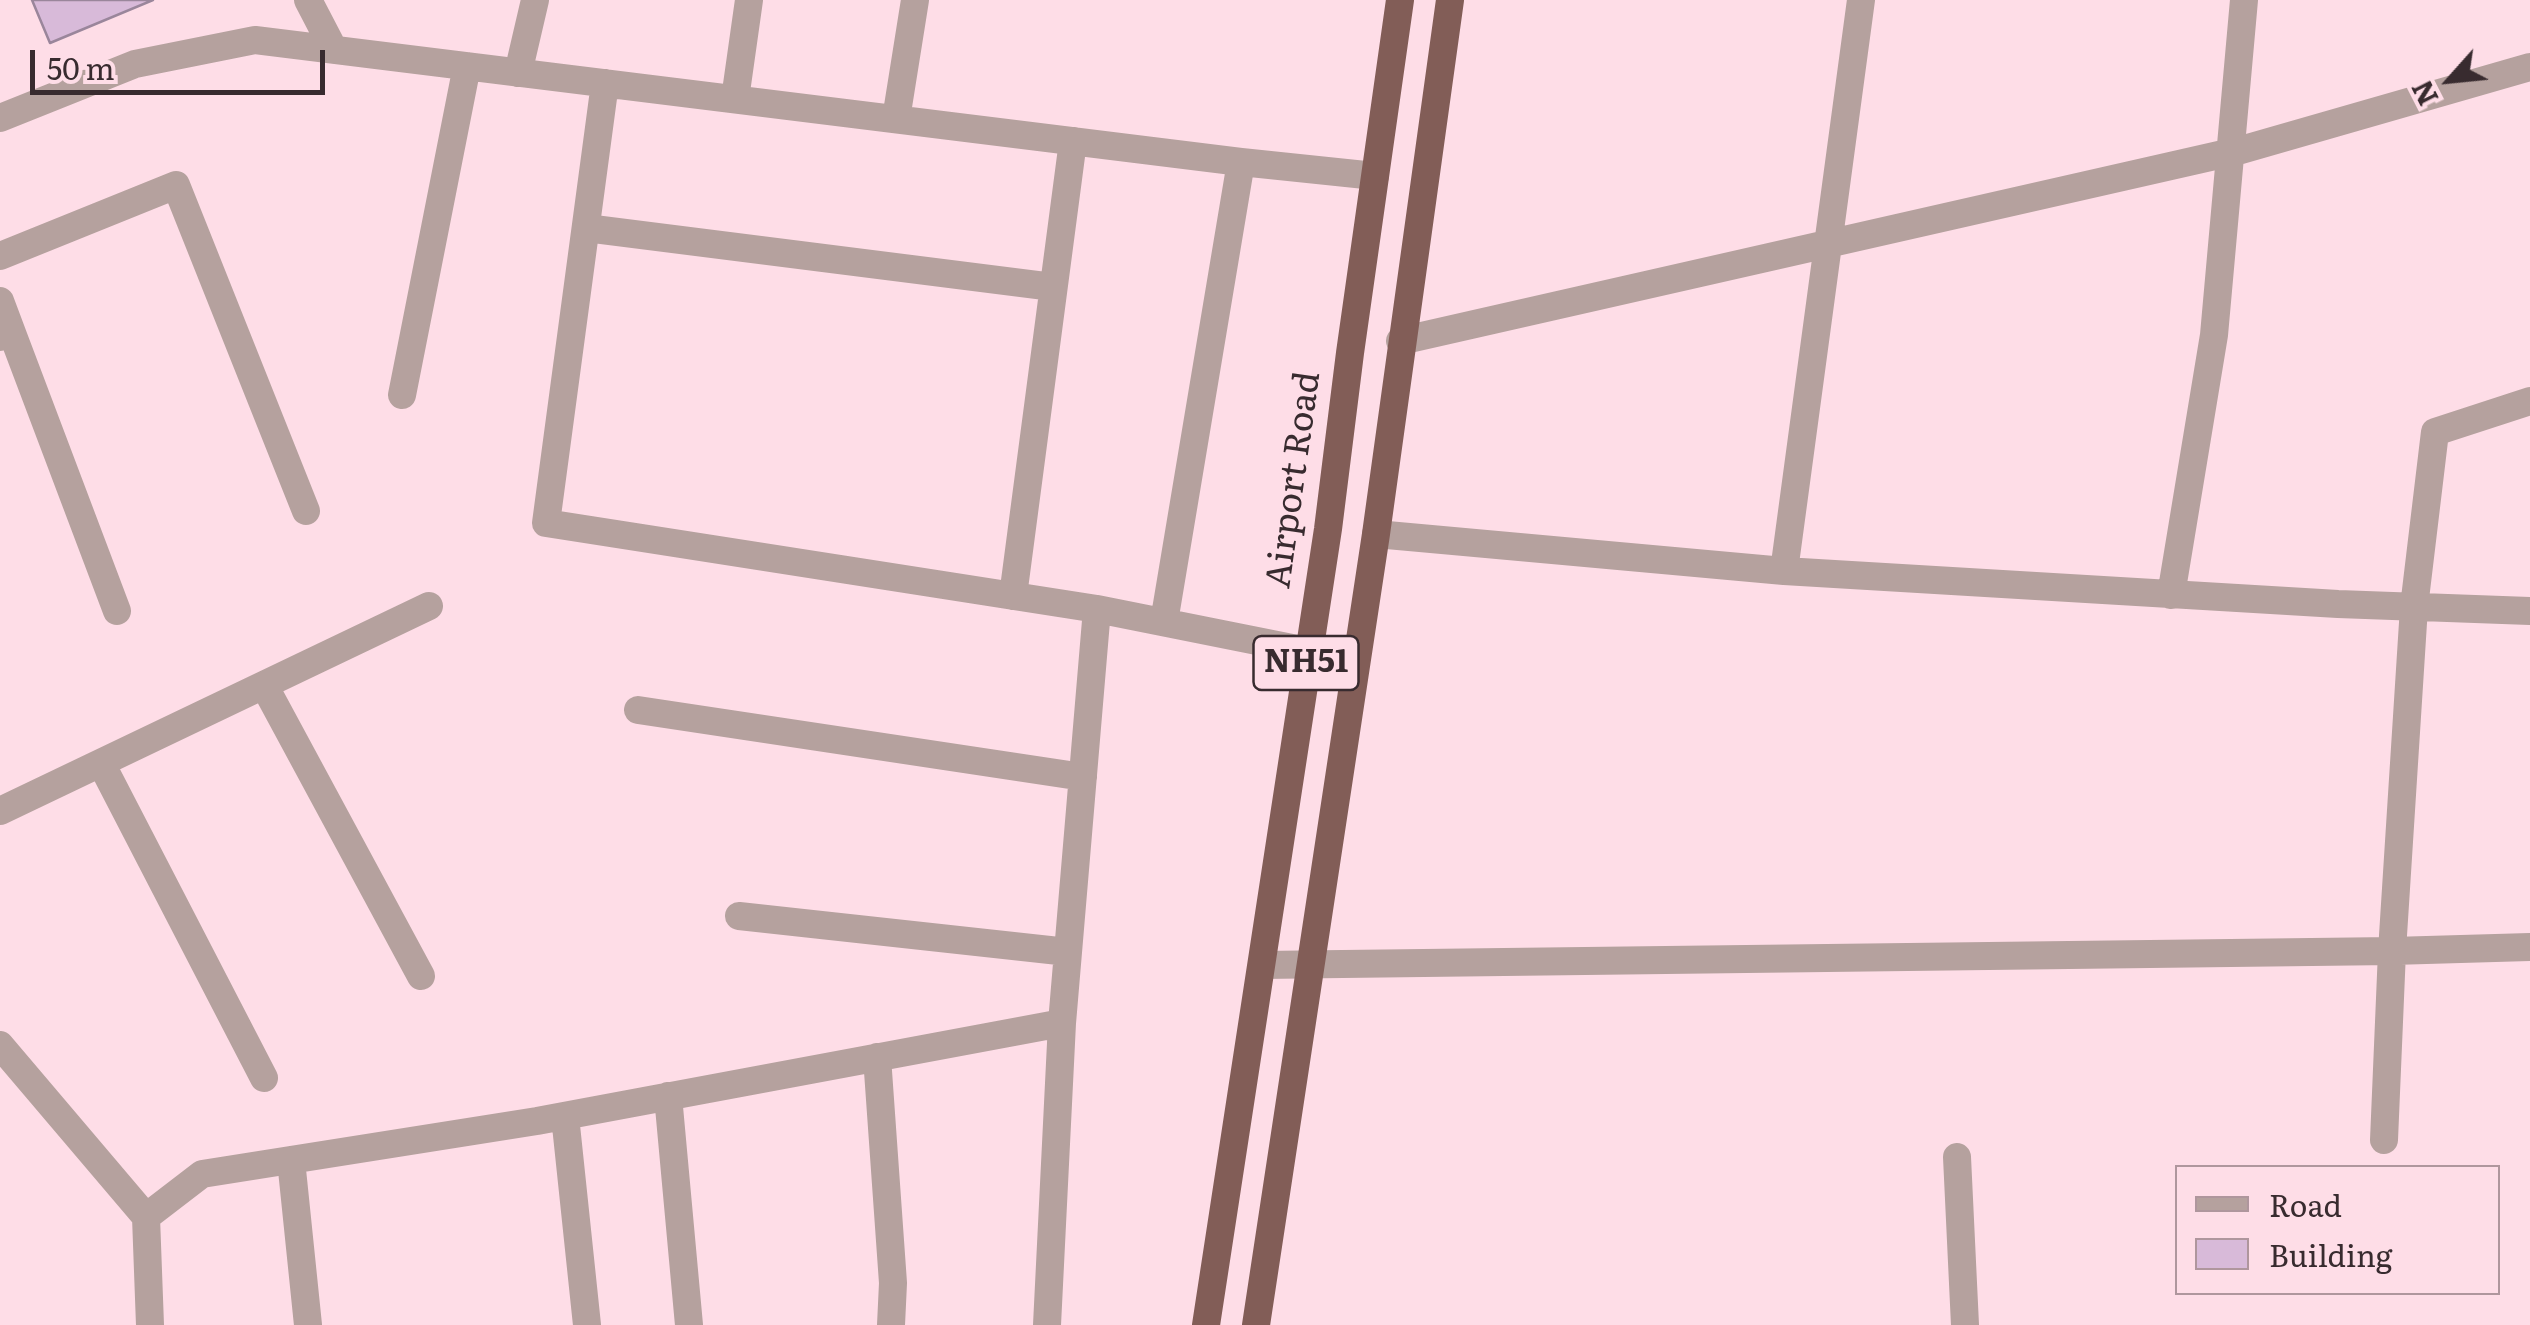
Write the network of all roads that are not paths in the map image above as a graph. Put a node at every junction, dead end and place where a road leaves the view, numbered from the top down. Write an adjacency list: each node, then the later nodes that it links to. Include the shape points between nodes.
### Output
1 (308, 0): 9 (street)
2 (536, 0): 12 (street)
3 (750, 0): 14 (street)
4 (915, 0): 16 (street)
5 (1400, 0): 20 (highway, Airport Road / NH51)
6 (1450, 0): 27 (highway, NH51)
7 (1861, 0): 22 (street)
8 (2244, 0): 18 (street)
9 (334, 50): 10 (street); 15 (street, via 255,40 136,64)
10 (467, 66): 12 (street); 28 (street)
11 (2530, 67): 18 (street)
12 (518, 72): 13 (street)
13 (605, 83): 14 (street); 21 (street)
14 (735, 99): 16 (street)
15 (0, 118)
16 (896, 120): 17 (street)
17 (1073, 141): 19 (street); 24 (street)
18 (2230, 153): 22 (street); 33 (street, via 2214,335)
19 (1242, 162): 20 (street); 40 (street)
20 (1375, 176): 41 (highway, Airport Road / NH51)
21 (586, 228): 24 (street); 34 (street, via 546,523)
22 (1828, 245): 27 (street); 32 (street)
23 (0, 256): 30 (street, via 176,185)
24 (1053, 287): 34 (street)
25 (0, 302): 26 (street)
26 (6, 335): 38 (street)
27 (1400, 341): 31 (highway, NH51)
28 (402, 394)
29 (2530, 401): 36 (street, via 2436,432)
30 (306, 511)
31 (1376, 534): 32 (street); 52 (highway, NH51)
32 (1784, 571): 33 (street)
33 (2171, 594): 36 (street)
34 (1013, 596): 37 (street)
35 (429, 606): 42 (street)
36 (2414, 607): 39 (street); 49 (street)
37 (1098, 609): 40 (street); 45 (street)
38 (116, 610)
39 (2530, 611)
40 (1164, 622): 41 (street)
41 (1308, 650): 51 (highway, Airport Road / NH51)
42 (264, 685): 44 (street); 53 (street)
43 (638, 710): 45 (street)
44 (101, 763): 46 (street); 57 (street)
45 (1083, 778): 50 (street)
46 (0, 812)
47 (739, 916): 50 (street)
48 (2530, 947): 49 (street)
49 (2392, 951): 52 (street); 60 (street)
50 (1068, 952): 54 (street)
51 (1262, 965): 52 (street); 70 (highway, Airport Road / NH51)
52 (1310, 966): 71 (highway, NH51)
53 (421, 976)
54 (1062, 1023): 56 (street); 69 (street)
55 (0, 1044): 63 (street)
56 (877, 1057): 58 (street); 68 (street)
57 (264, 1078)
58 (668, 1096): 59 (street); 67 (street)
59 (565, 1116): 62 (street); 66 (street)
60 (2384, 1140)
61 (1957, 1156): 72 (street)
62 (291, 1160): 63 (street, via 202,1174); 65 (street)
63 (146, 1217): 64 (street)
64 (150, 1325)
65 (308, 1325)
66 (587, 1325)
67 (689, 1325)
68 (891, 1325)
69 (1047, 1325)
70 (1206, 1325)
71 (1256, 1325)
72 (1965, 1325)

